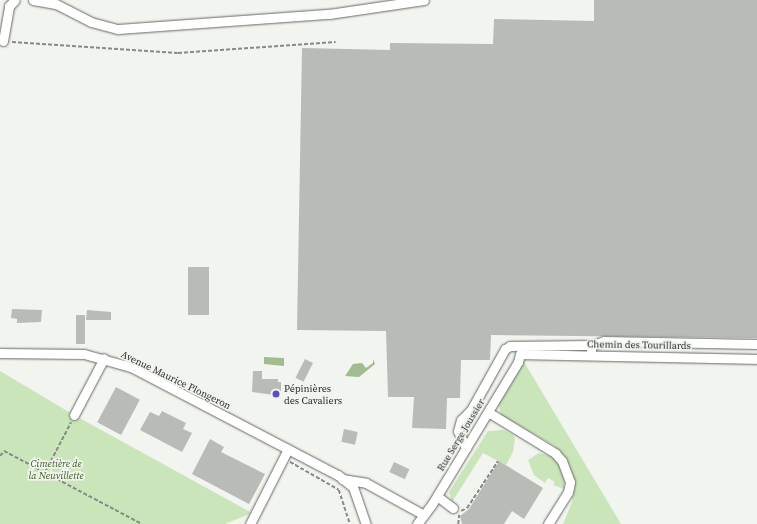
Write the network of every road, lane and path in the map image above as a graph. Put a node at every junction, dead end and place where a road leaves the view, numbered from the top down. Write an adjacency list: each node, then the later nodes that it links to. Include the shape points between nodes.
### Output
1 (15, 0): 4 (street, via 9,6)
2 (33, 0): 3 (street, via 56,4 91,22 118,29 329,14)
3 (424, 0)
4 (2, 41): 5 (path, via 178,53)
5 (336, 42)
6 (757, 344): 7 (street, via 604,341)
7 (592, 345): 10 (street); 15 (street, via 510,346 505,349 470,410 461,420 458,431)
8 (0, 353): 11 (street, Avenue Maurice Plongeron, via 67,353)
9 (520, 354): 10 (street, Chemin des Tourillards); 13 (street, Rue Serge Joussier, via 518,362)
10 (591, 355): 12 (street, Chemin des Tourillards)
11 (104, 358): 14 (street); 16 (street, Avenue Maurice Plongeron, via 131,367)
12 (757, 359)
13 (488, 412): 15 (street, Rue Serge Joussier); 31 (street, via 555,453 565,466 570,482 568,492)
14 (74, 416): 20 (path)
15 (466, 448): 22 (street, Rue Serge Joussier)
16 (288, 449): 18 (street); 21 (street, Avenue Maurice Plongeron)
17 (0, 456): 20 (path, via 4,451)
18 (283, 459): 26 (street); 27 (path, via 339,490)
19 (498, 461): 30 (path, via 467,508 458,511)
20 (45, 472): 25 (path)
21 (342, 479): 24 (street, via 366,483); 28 (street, Avenue Maurice Plongeron, via 353,487)
22 (437, 496): 23 (street); 24 (street, Rue Serge Joussier)
23 (453, 508)
24 (424, 515): 29 (street, Rue Serge Joussier)
25 (142, 524)
26 (250, 524)
27 (350, 524)
28 (366, 524)
29 (417, 524)
30 (458, 524)
31 (548, 524)

